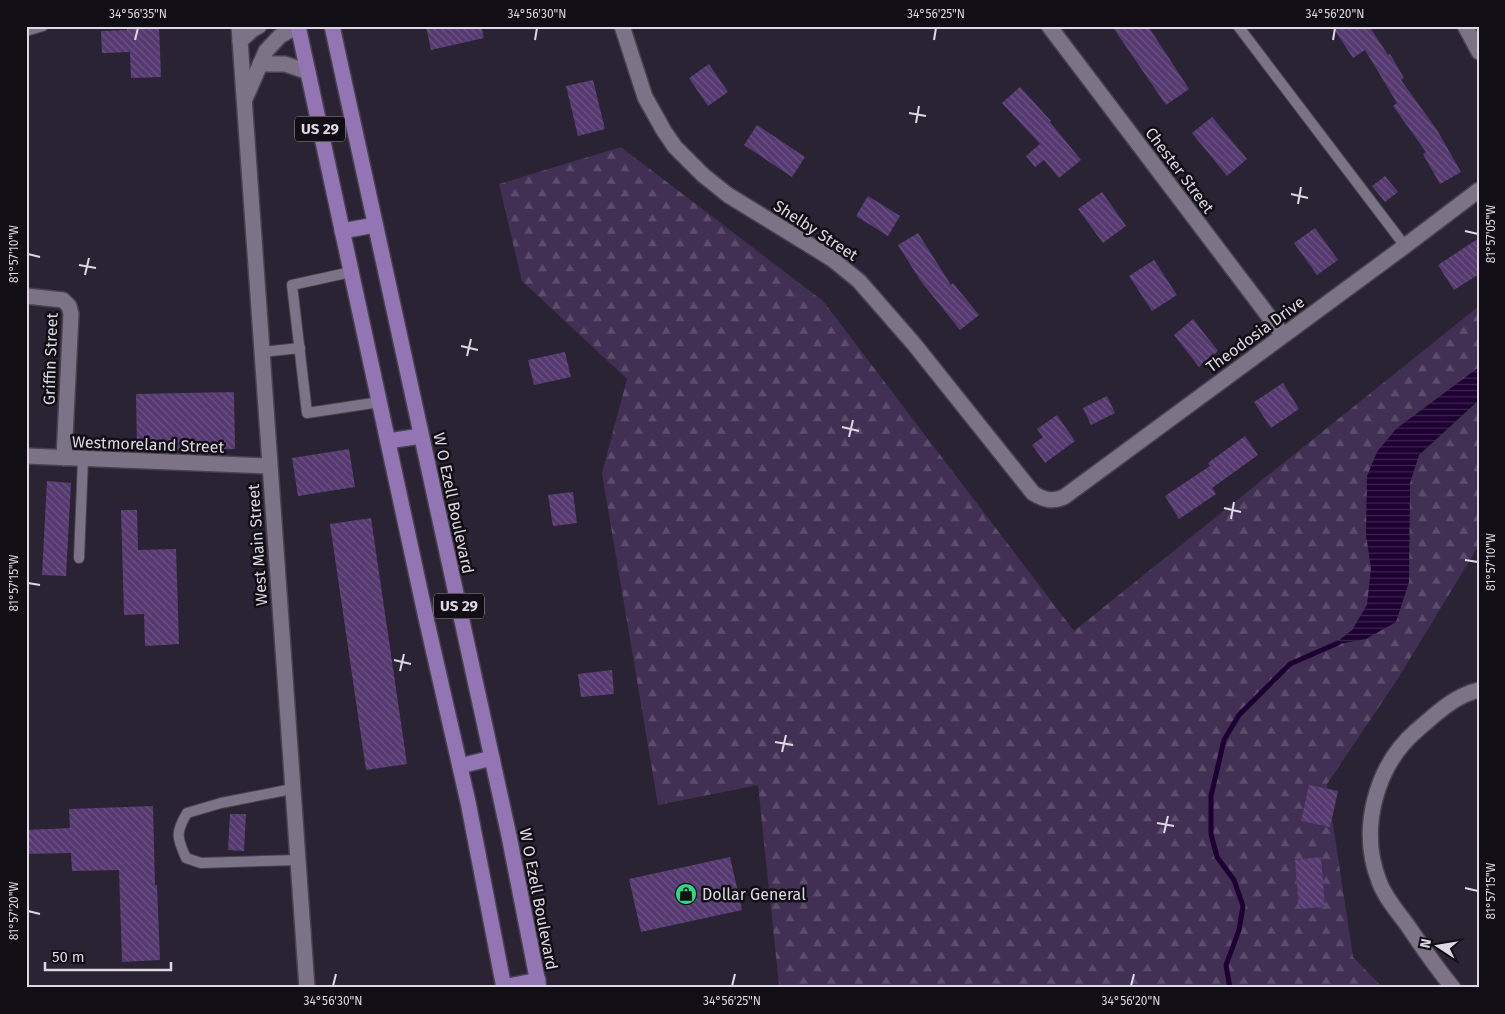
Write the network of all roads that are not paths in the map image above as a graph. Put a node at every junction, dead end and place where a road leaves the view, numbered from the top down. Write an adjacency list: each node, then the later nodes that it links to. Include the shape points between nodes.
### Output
1 (43, 26): 9 (lane)
2 (259, 26): 10 (street, West Main Street)
3 (298, 26): 12 (street, West Main Street, via 272,43); 13 (main road, US 29)
4 (332, 26): 16 (main road, W O Ezell Boulevard / US 29)
5 (622, 26): 31 (street, Shelby Street, via 645,97 676,147 728,195 832,259 859,281 914,344 1033,493)
6 (1049, 26): 21 (street, Chester Street)
7 (1238, 26): 18 (lane)
8 (1465, 26): 11 (street)
9 (26, 31)
10 (239, 34): 14 (street, West Main Street)
11 (1479, 52)
12 (260, 64): 13 (street, via 285,64); 14 (street, West Main Street)
13 (308, 72): 17 (main road, US 29)
14 (244, 100): 23 (street, West Main Street)
15 (1479, 190): 18 (street, Theodosia Drive)
16 (375, 225): 17 (main road); 25 (main road, W O Ezell Boulevard / US 29)
17 (342, 231): 19 (main road, US 29)
18 (1405, 246): 21 (street, Theodosia Drive)
19 (351, 272): 22 (lane, via 292,285); 24 (main road, US 29)
20 (26, 296): 28 (street, Griffin Street, via 63,300 71,314)
21 (1283, 335): 31 (street, Theodosia Drive, via 1064,497)
22 (300, 348): 23 (lane); 24 (lane, via 307,413)
23 (262, 352): 30 (street, West Main Street)
24 (380, 402): 26 (main road, US 29)
25 (421, 436): 26 (main road); 34 (main road, W O Ezell Boulevard / US 29)
26 (388, 441): 35 (main road, US 29)
27 (26, 456): 28 (street, Westmoreland Street)
28 (64, 458): 29 (street, Westmoreland Street)
29 (83, 459): 30 (street, Westmoreland Street); 32 (lane)
30 (269, 466): 36 (street, West Main Street)
31 (1050, 500)
32 (79, 558)
33 (1479, 690): 41 (street, via 1452,701 1434,715 1404,742 1392,758 1376,795 1370,838 1379,882)
34 (492, 758): 35 (main road); 38 (main road, W O Ezell Boulevard / US 29)
35 (460, 766): 39 (main road, US 29)
36 (292, 789): 37 (street, West Main Street); 37 (lane, via 187,813 180,826 178,842 186,858 201,863)
37 (297, 860): 40 (street, West Main Street)
38 (538, 984): 39 (main road)
39 (504, 987)
40 (306, 988)
41 (1453, 988)

